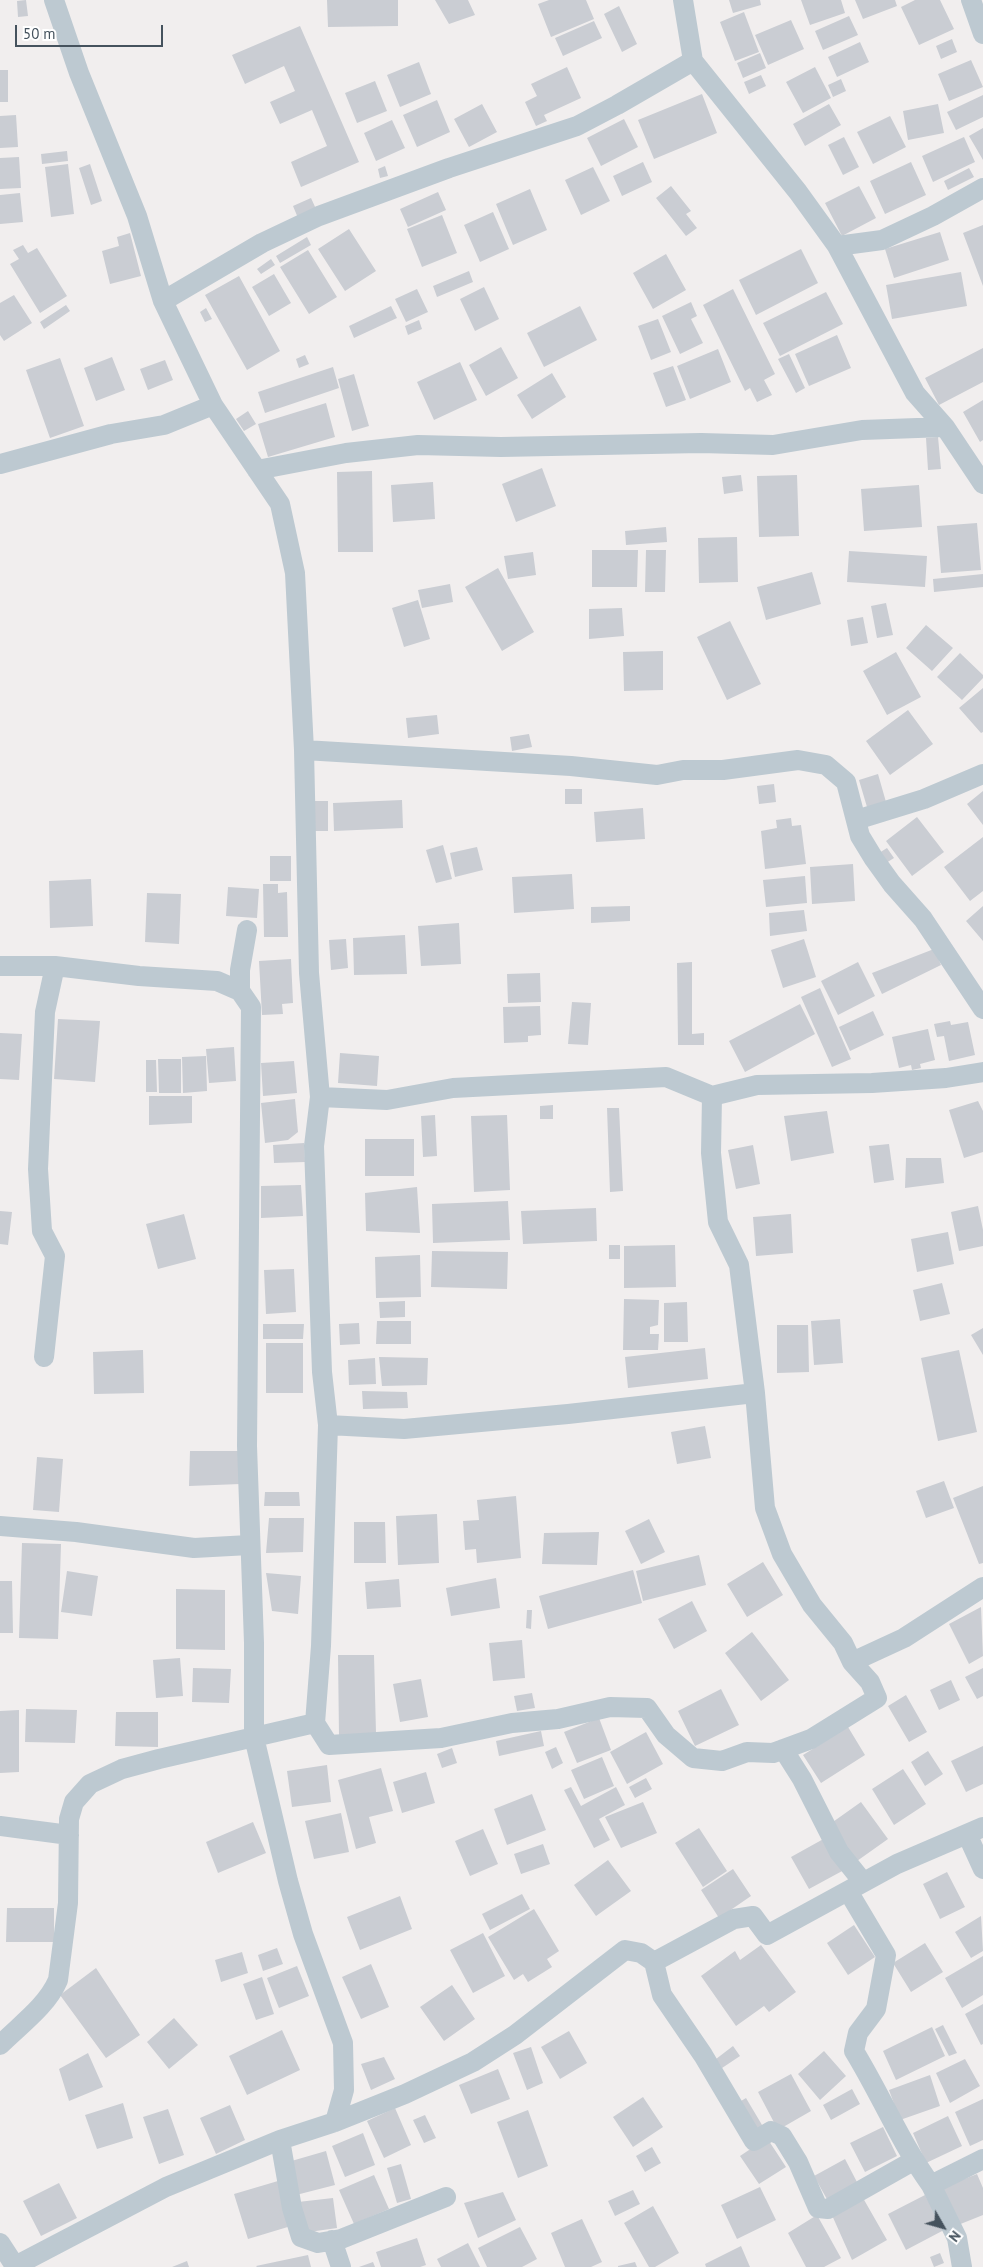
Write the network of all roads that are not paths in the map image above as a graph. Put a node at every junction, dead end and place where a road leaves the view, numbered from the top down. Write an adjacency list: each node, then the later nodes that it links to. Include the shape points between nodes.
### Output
1 (54, 0): 8 (street, via 79,74 137,216)
2 (683, 0): 5 (street)
3 (971, 0): 4 (street)
4 (983, 34)
5 (693, 61): 7 (street); 8 (street, via 577,126 449,168 319,216 262,243)
6 (983, 188): 7 (street, via 882,240)
7 (837, 246): 10 (street, via 915,392)
8 (163, 301): 9 (street)
9 (213, 405): 11 (street, via 164,425 111,434); 12 (street)
10 (945, 427): 12 (street, via 862,430 773,445 418,445 346,453); 13 (street)
11 (0, 464)
12 (257, 470): 14 (street, via 280,504 295,573)
13 (983, 484)
14 (304, 750): 16 (street, via 571,766 657,775 798,760 826,765 846,782); 23 (street, via 309,974)
15 (983, 774): 16 (street, via 924,799)
16 (856, 820): 21 (street, via 860,836 874,859 923,919)
17 (247, 930): 20 (street)
18 (0, 966): 19 (street)
19 (55, 966): 20 (street, via 217,981); 25 (street, via 45,1012 38,1169 42,1230 55,1256)
20 (240, 991): 29 (street, via 251,1007)
21 (983, 1009)
22 (983, 1072): 24 (street, via 872,1083 757,1085)
23 (320, 1096): 24 (street, via 387,1100 454,1088 666,1076); 27 (street, via 314,1146 322,1372)
24 (712, 1096): 26 (street, via 711,1153 718,1222 739,1266)
25 (44, 1357)
26 (755, 1393): 27 (street, via 404,1429); 31 (street, via 765,1508 782,1554 812,1605 843,1643)
27 (328, 1425): 32 (street, via 322,1646)
28 (0, 1526): 29 (street, via 76,1532 194,1548)
29 (249, 1544): 33 (street)
30 (983, 1587): 31 (street, via 904,1638)
31 (852, 1662): 34 (street, via 870,1682 878,1698 811,1739)
32 (315, 1723): 33 (street); 34 (street, via 328,1745 441,1738 610,1707 647,1708 666,1735 693,1758 722,1761 747,1752 773,1753)
33 (254, 1737): 37 (street, via 122,1769 90,1784 74,1802); 42 (street, via 303,1934 343,2043 344,2090)
34 (783, 1749): 39 (street, via 802,1779)
35 (0, 1826): 37 (street)
36 (975, 1830): 38 (street); 39 (street)
37 (69, 1835): 41 (street, via 68,1903 58,1980 42,2004)
38 (983, 1868)
39 (856, 1886): 40 (street, via 767,1936 753,1916 734,1919); 45 (street, via 886,1955 876,2009 858,2033 854,2051)
40 (654, 1962): 42 (street, via 641,1953 625,1950 515,2035 473,2062); 45 (street, via 662,1995 703,2055 749,2134 754,2141 771,2131 782,2136 798,2162 818,2208 828,2209)
41 (0, 2045)
42 (335, 2122): 43 (street)
43 (280, 2140): 48 (street, via 292,2208 301,2237 318,2243); 50 (street, via 166,2187)
44 (983, 2159): 46 (street)
45 (913, 2160): 46 (street)
46 (931, 2186): 52 (street, via 957,2238)
47 (446, 2197): 48 (street)
48 (332, 2240): 51 (street)
49 (0, 2244): 50 (street)
50 (14, 2267)
51 (340, 2267)
52 (962, 2267)

